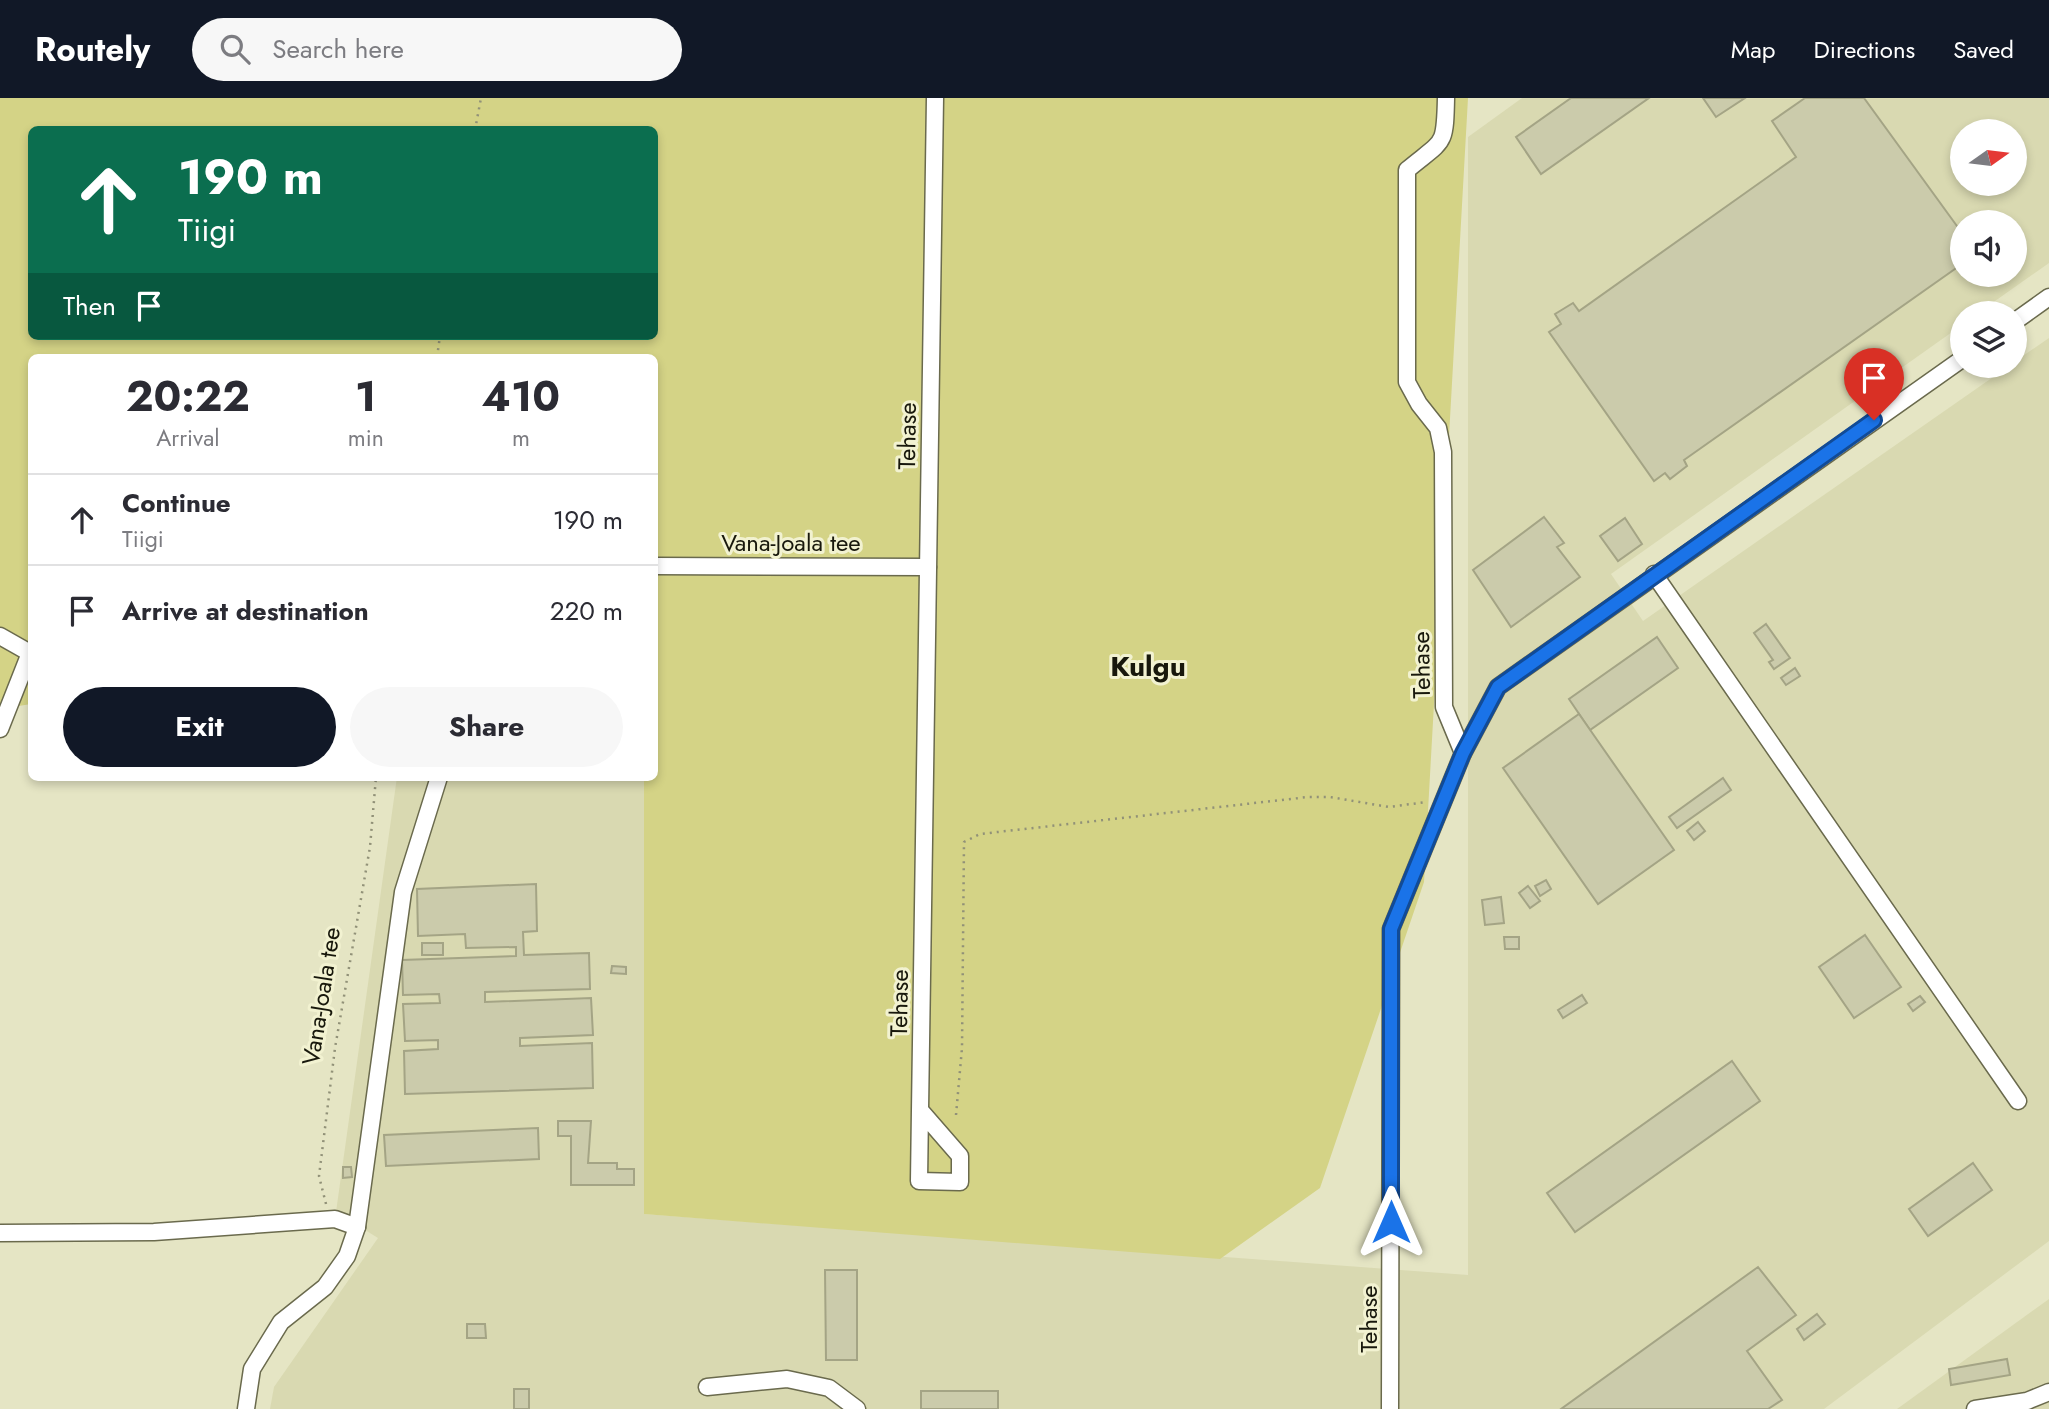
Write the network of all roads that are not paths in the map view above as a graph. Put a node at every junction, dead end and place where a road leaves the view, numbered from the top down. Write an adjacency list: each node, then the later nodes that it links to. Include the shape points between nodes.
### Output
1 (935, 98): 7 (street, Tehase)
2 (1446, 98): 13 (street, Tehase, via 1445,136 1407,170 1407,382 1438,428 1443,452 1444,707)
3 (2049, 297): 4 (street)
4 (2027, 313)
5 (1950, 367): 8 (street)
6 (658, 566): 7 (street, Vana-Joala tee)
7 (928, 567): 16 (street, Tehase)
8 (1654, 574): 13 (street, via 1498,687); 15 (street)
9 (0, 636): 10 (street)
10 (28, 652)
11 (28, 658): 12 (street)
12 (0, 729)
13 (1463, 753): 23 (street, Tehase, via 1391,929)
14 (438, 781): 17 (street, via 403,892)
15 (2018, 1101)
16 (920, 1110): 16 (street, Tehase, via 919,1181 960,1182 960,1156)
17 (356, 1227): 18 (street, via 335,1219 154,1232); 21 (street, via 347,1256 325,1287 281,1322 252,1369)
18 (0, 1233)
19 (707, 1387): 22 (street, via 787,1379 829,1388)
20 (2049, 1392): 24 (street, via 2027,1401)
21 (246, 1409)
22 (857, 1409)
23 (1390, 1409)
24 (1975, 1409)

